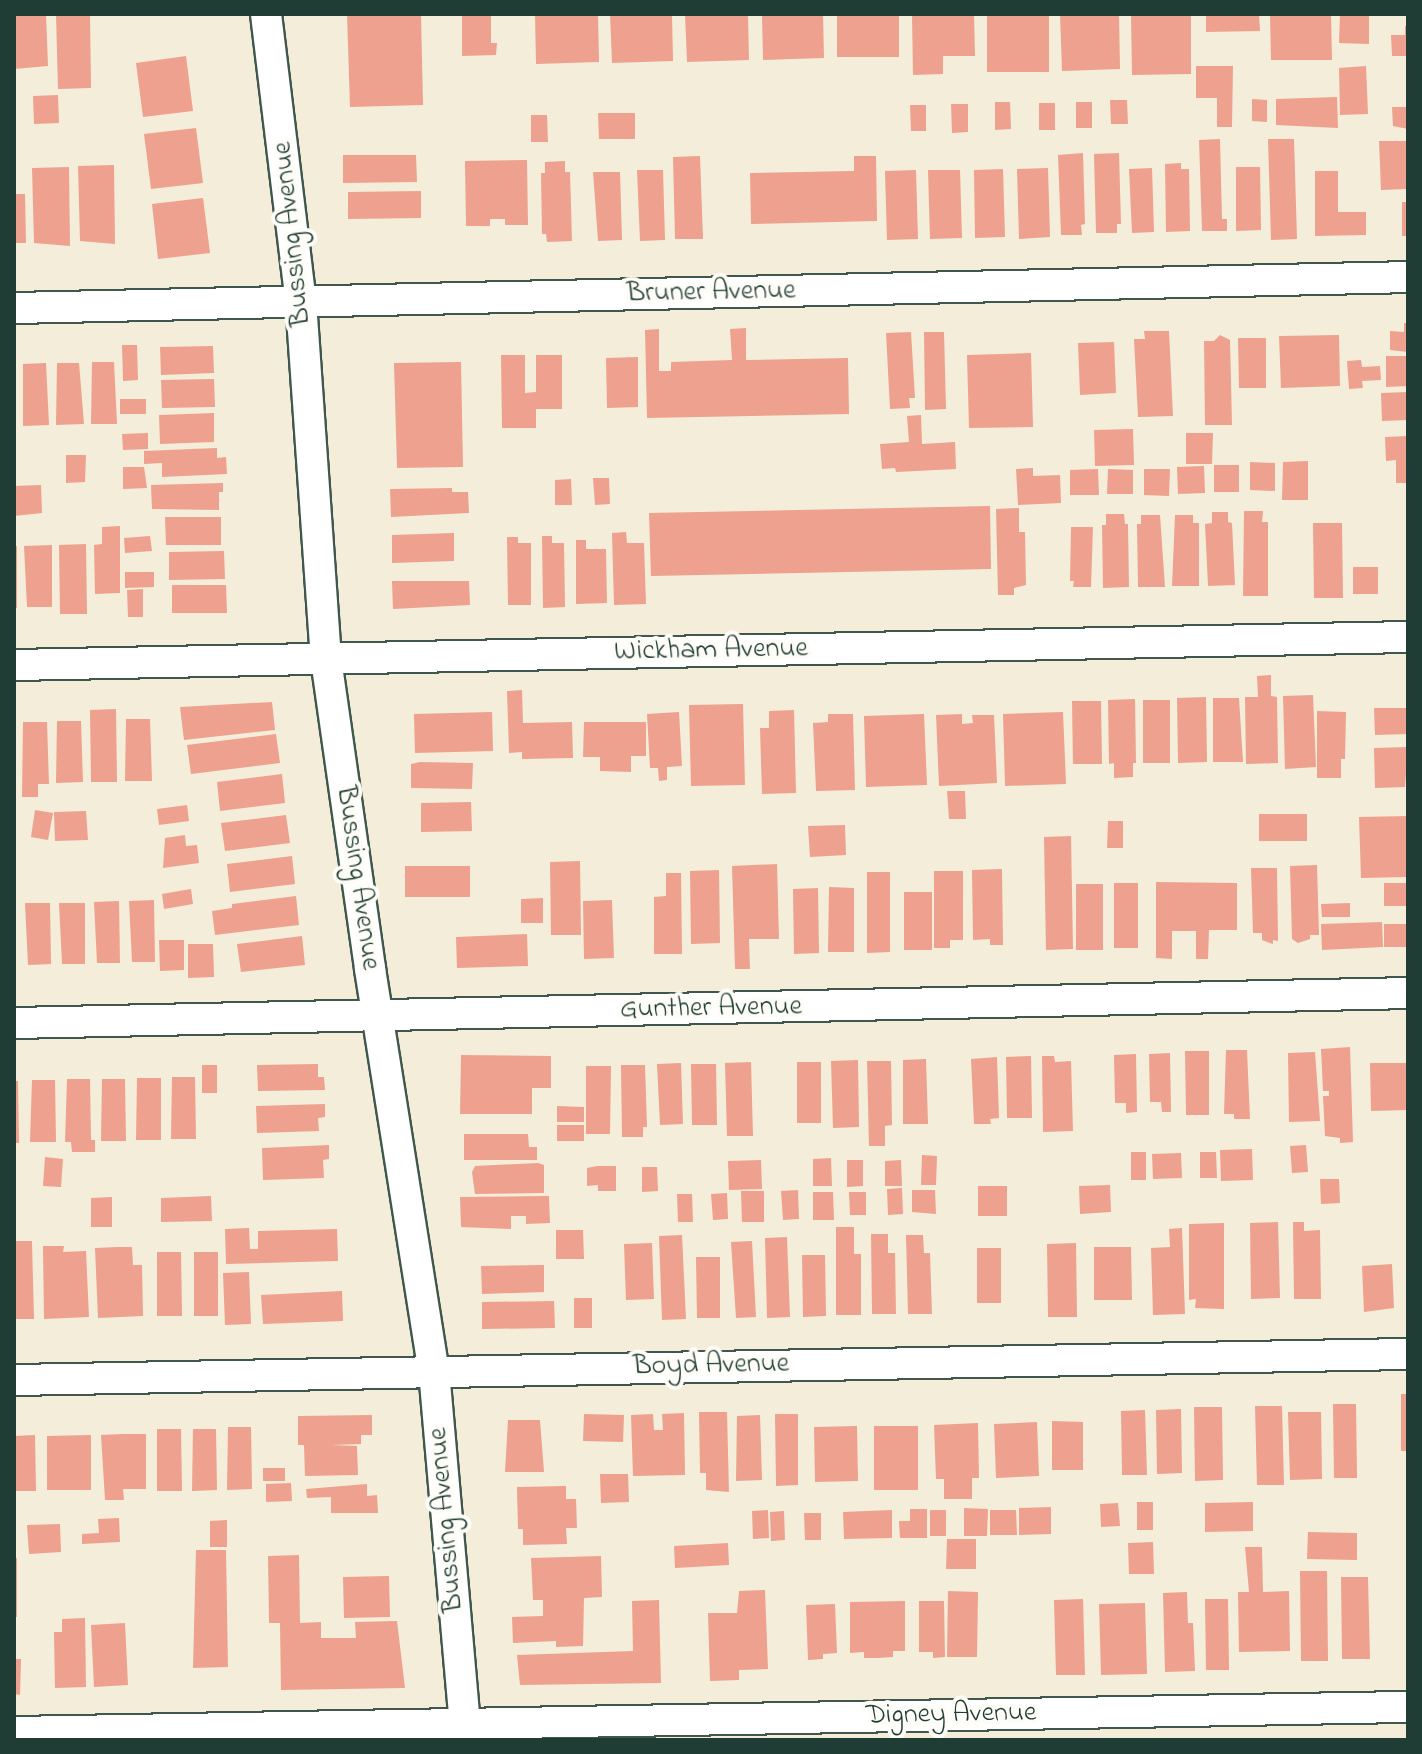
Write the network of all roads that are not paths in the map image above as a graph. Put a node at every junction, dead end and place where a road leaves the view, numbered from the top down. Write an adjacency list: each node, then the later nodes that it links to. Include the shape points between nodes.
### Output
1 (266, 14): 3 (street, Bussing Avenue)
2 (1408, 277): 3 (street, Bruner Avenue)
3 (301, 302): 4 (street, Bruner Avenue); 6 (street, Bussing Avenue)
4 (14, 308)
5 (1408, 637): 6 (street, Wickham Avenue)
6 (326, 659): 7 (street, Wickham Avenue); 9 (street, Bussing Avenue)
7 (14, 665)
8 (1408, 993): 9 (street, Gunther Avenue)
9 (378, 1016): 10 (street, Gunther Avenue); 12 (street, Bussing Avenue)
10 (14, 1023)
11 (1408, 1354): 12 (street, Boyd Avenue)
12 (434, 1371): 13 (street, Boyd Avenue); 15 (street, Bussing Avenue)
13 (14, 1380)
14 (1408, 1707): 15 (street, Digney Avenue)
15 (465, 1731): 16 (street, Digney Avenue)
16 (14, 1732)

